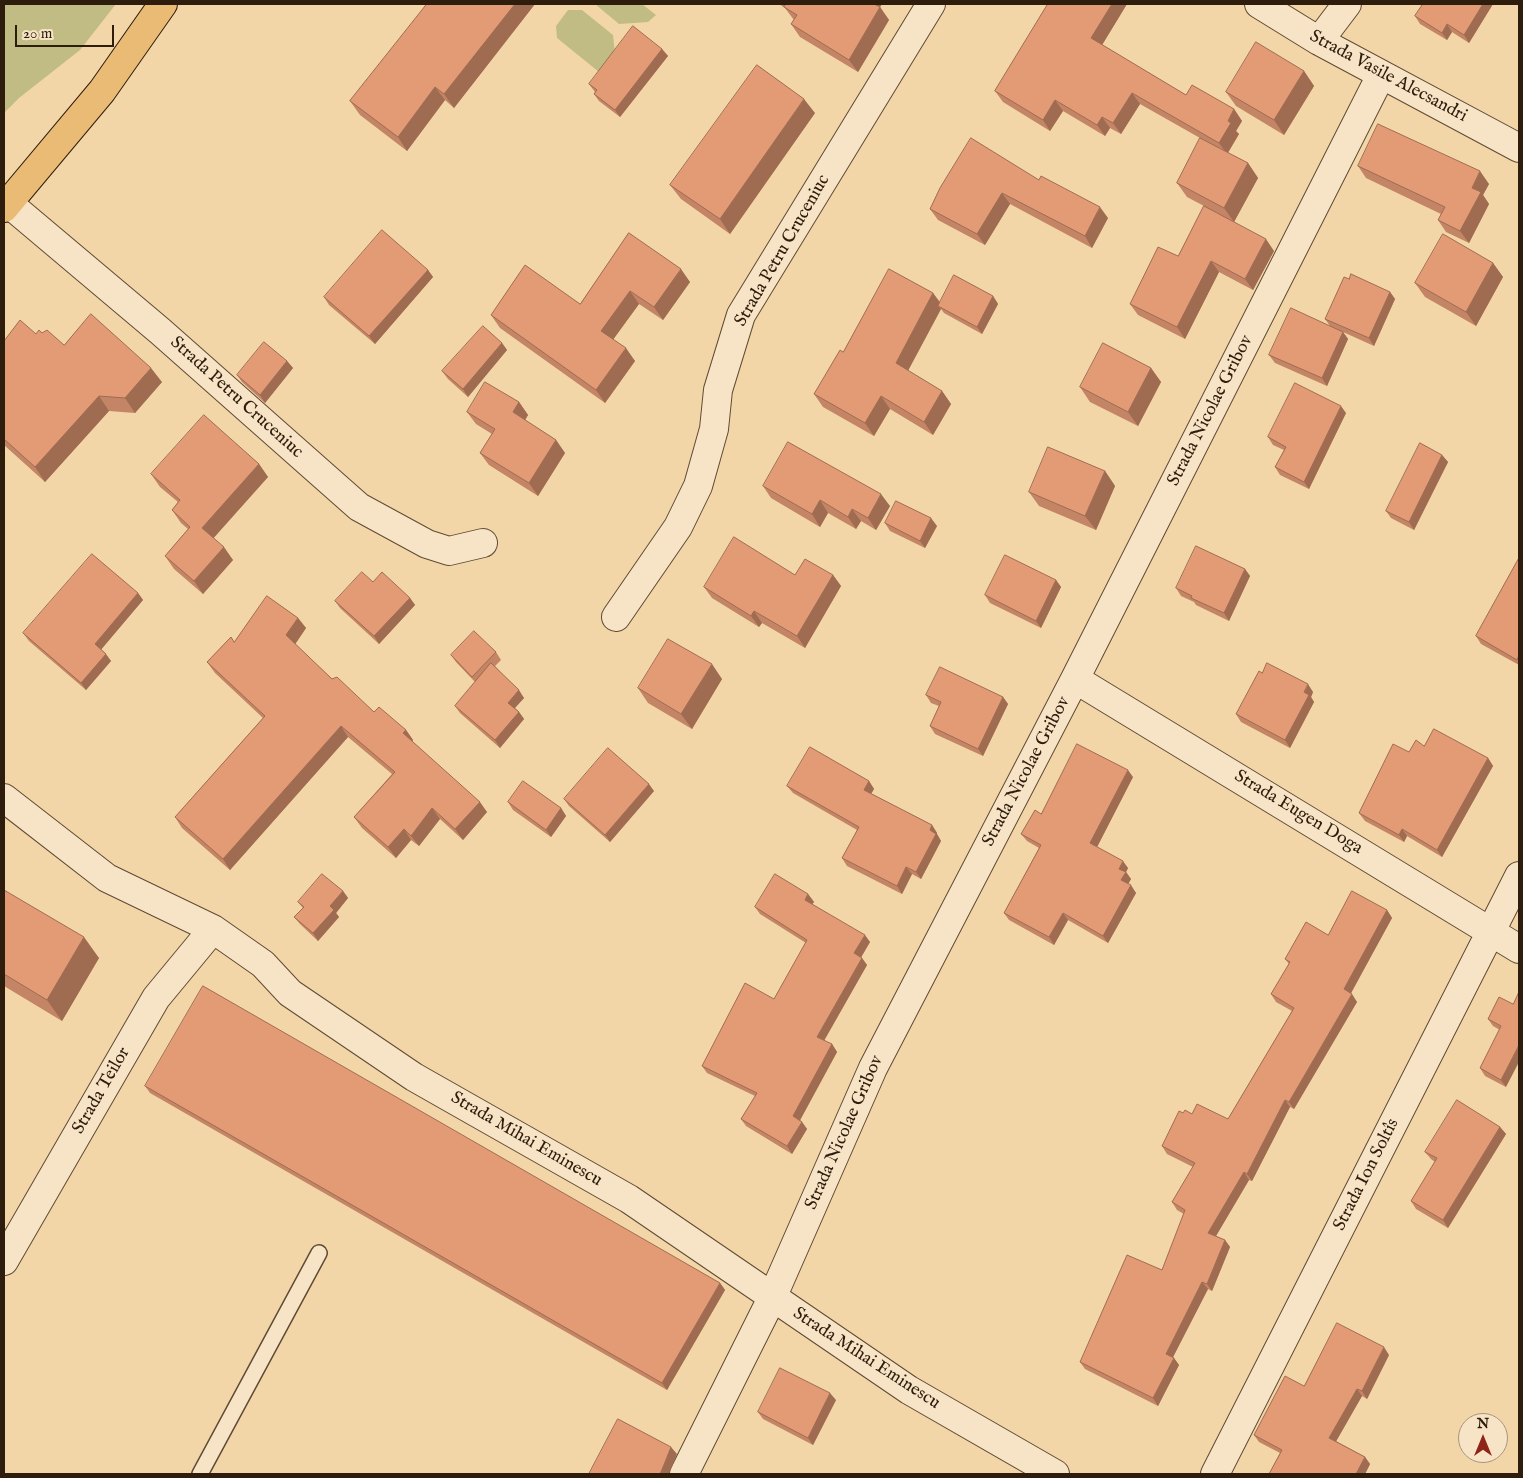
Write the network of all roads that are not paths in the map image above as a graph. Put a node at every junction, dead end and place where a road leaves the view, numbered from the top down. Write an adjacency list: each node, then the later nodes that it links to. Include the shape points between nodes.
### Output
1 (163, 4): 8 (main road, via 102,91)
2 (931, 4): 10 (street, Strada Petru Cruceniuc, via 741,315 718,390 714,429 698,486 678,528)
3 (1259, 4): 5 (street, Strada Vasile Alecsandri)
4 (1347, 4): 5 (street)
5 (1319, 41): 6 (street, Strada Vasile Alecsandri)
6 (1381, 75): 7 (street, Strada Vasile Alecsandri); 11 (street, Strada Nicolae Gribov)
7 (1519, 148)
8 (6, 206): 9 (street, Strada Petru Cruceniuc, via 160,331 359,507 427,544 449,550)
9 (483, 543)
10 (616, 617)
11 (1075, 679): 15 (street, Strada Eugen Doga); 19 (street, Strada Nicolae Gribov, via 873,1068)
12 (4, 798): 14 (street, Strada Mihai Eminescu, via 107,878)
13 (1519, 876): 15 (street, Strada Ion Soltîs)
14 (213, 929): 18 (street, Strada Teilor, via 156,998); 19 (street, Strada Mihai Eminescu, via 263,964 290,993 414,1077 630,1199)
15 (1491, 932): 16 (street, Strada Eugen Doga); 23 (street, Strada Ion Soltîs)
16 (1519, 948)
17 (319, 1253): 20 (lane)
18 (4, 1261)
19 (772, 1298): 21 (street, Strada Nicolae Gribov); 22 (street, Strada Mihai Eminescu, via 909,1390)
20 (200, 1474)
21 (684, 1474)
22 (1055, 1474)
23 (1215, 1474)

